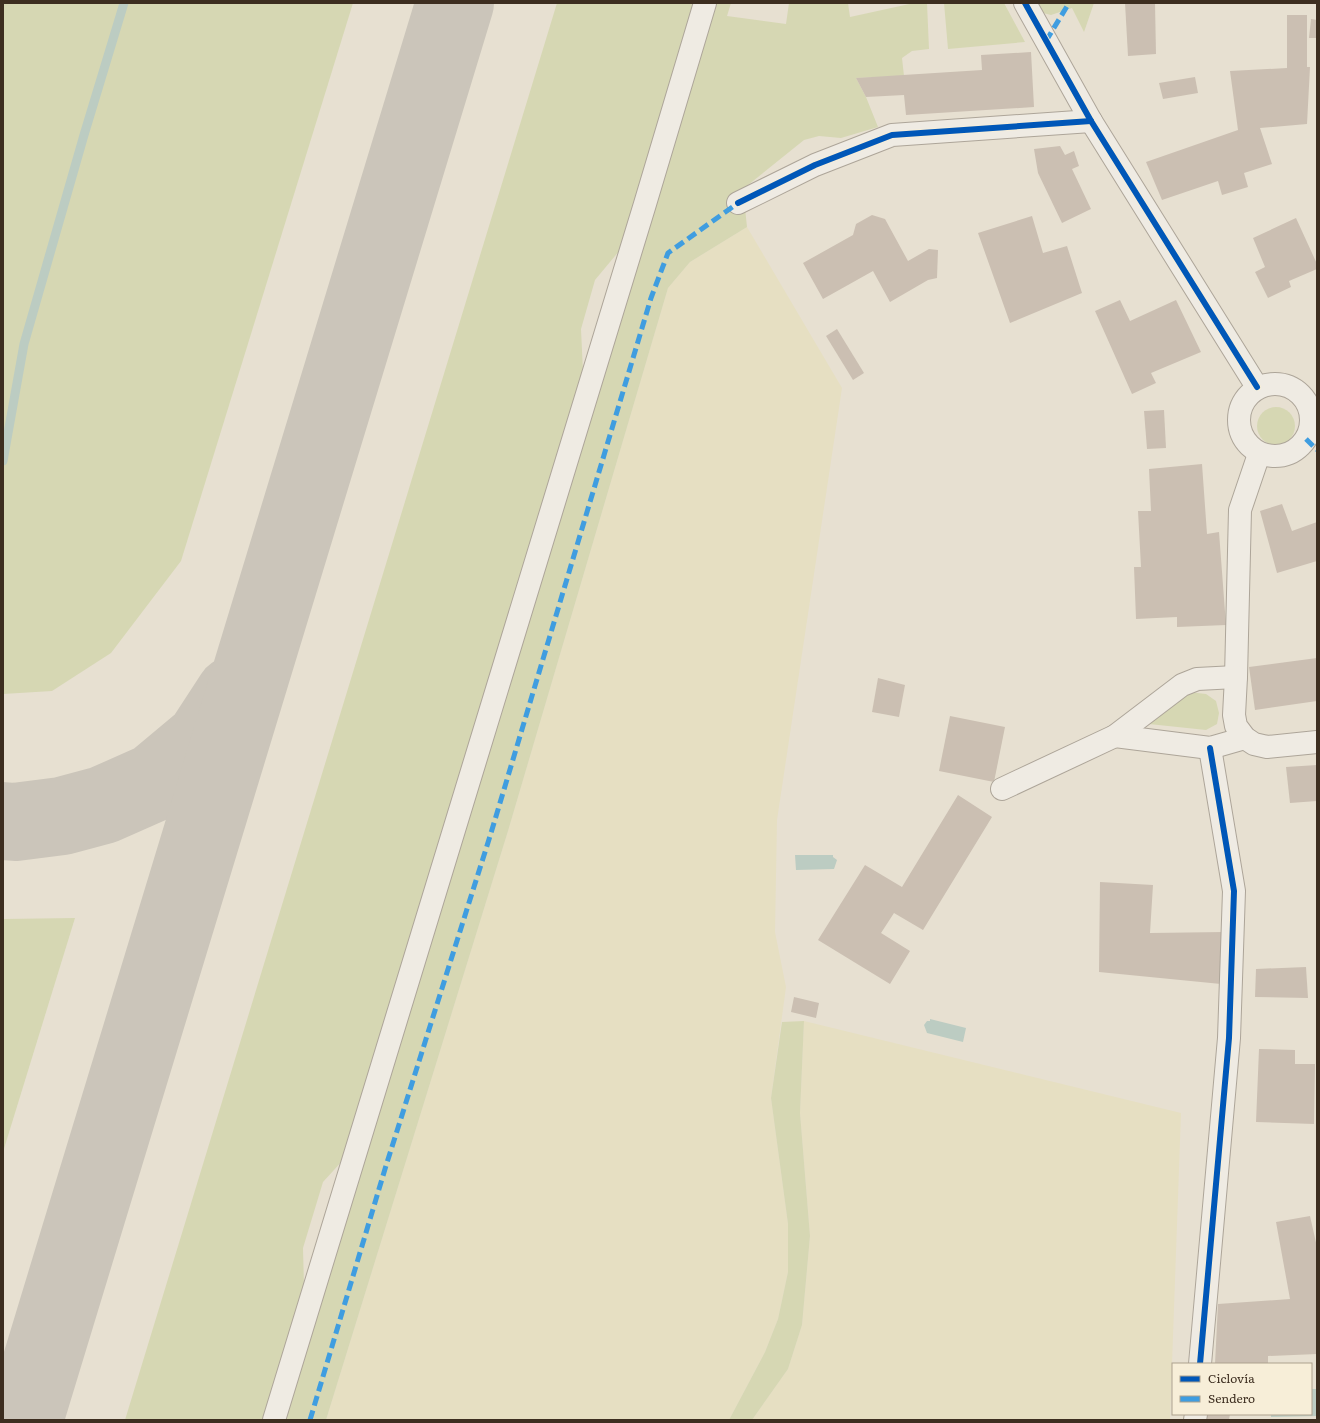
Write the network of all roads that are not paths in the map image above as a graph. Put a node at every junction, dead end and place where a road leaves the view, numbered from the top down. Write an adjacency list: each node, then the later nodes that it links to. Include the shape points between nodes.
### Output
1 (705, 3): 16 (street)
2 (1025, 3): 3 (street)
3 (1091, 121): 4 (street, via 892,135 815,165); 5 (street)
4 (738, 203)
5 (1257, 387): 6 (street, via 1272,383 1287,385); 8 (street, via 1242,402 1237,421 1244,441)
6 (1313, 405): 7 (street)
7 (1312, 445): 8 (street, via 1277,457)
8 (1259, 454): 9 (street, via 1240,510)
9 (1236, 677): 10 (street, via 1198,679 1182,685); 11 (street, via 1234,714 1236,726)
10 (1115, 736): 13 (street); 14 (street)
11 (1245, 738): 12 (street, via 1267,748); 13 (street)
12 (1317, 742)
13 (1210, 748): 15 (street, via 1234,891 1229,1038)
14 (1002, 789)
15 (1200, 1363)
16 (274, 1420)

